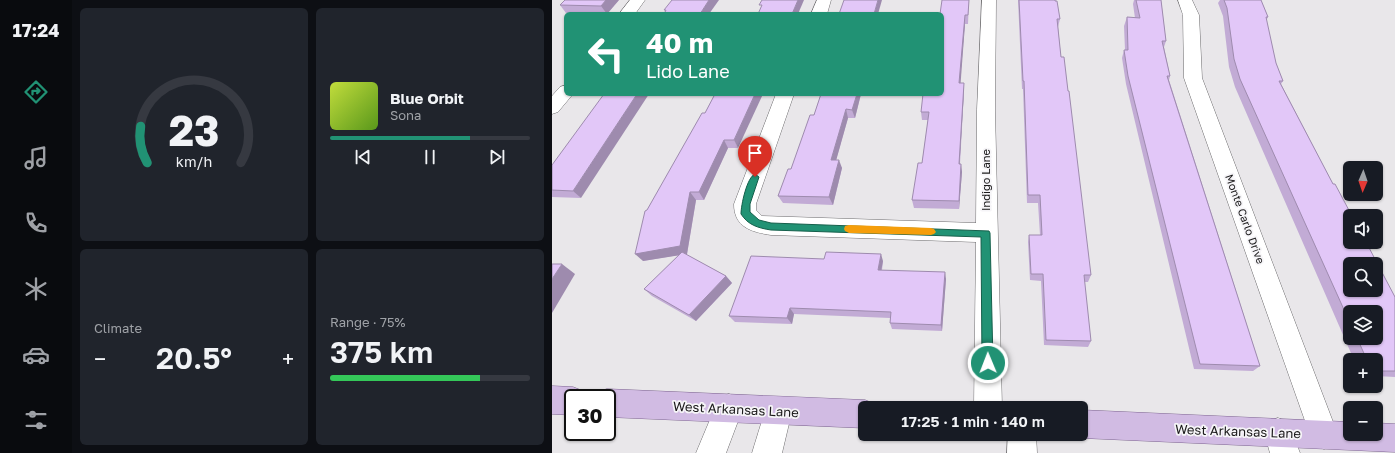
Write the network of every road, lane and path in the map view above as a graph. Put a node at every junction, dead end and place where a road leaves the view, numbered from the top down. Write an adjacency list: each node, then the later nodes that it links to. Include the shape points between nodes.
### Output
1 (638, 0): 5 (street)
2 (824, 0): 6 (street)
3 (989, 0): 10 (street, Indigo Lane)
4 (1185, 0): 19 (street, Monte Carlo Drive, via 1191,15 1193,78)
5 (629, 12)
6 (820, 12)
7 (564, 93): 9 (street)
8 (784, 96): 10 (street, via 745,204 745,214 757,224)
9 (552, 108)
10 (986, 233): 13 (street, Indigo Lane)
11 (552, 400): 12 (main road)
12 (564, 401)
13 (988, 401)
14 (616, 403): 15 (main road, West Arkansas Lane)
15 (729, 408): 16 (main road, West Arkansas Lane); 23 (street)
16 (778, 411): 17 (main road, West Arkansas Lane); 24 (street)
17 (858, 414)
18 (1088, 425): 22 (main road, West Arkansas Lane)
19 (1324, 434): 20 (main road, West Arkansas Lane); 22 (main road, West Arkansas Lane)
20 (1395, 438)
21 (1022, 441): 25 (street)
22 (1282, 443)
23 (711, 453)
24 (767, 453)
25 (1022, 453)

